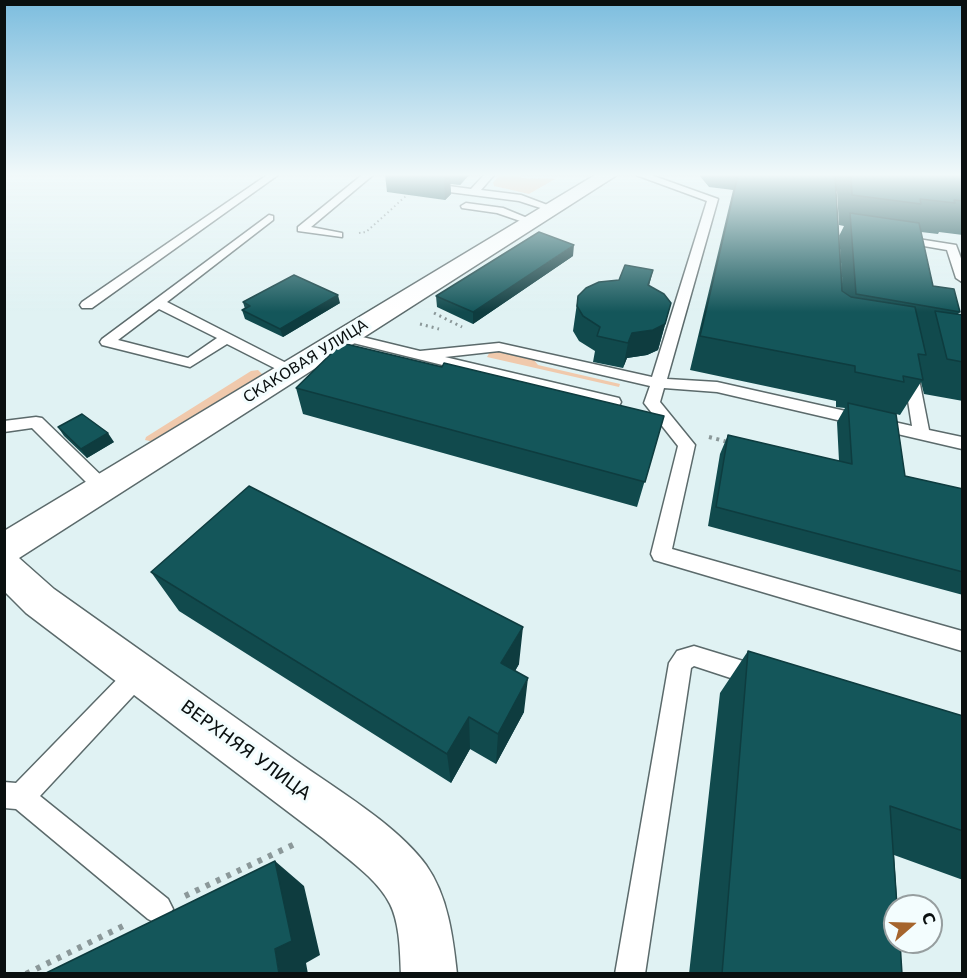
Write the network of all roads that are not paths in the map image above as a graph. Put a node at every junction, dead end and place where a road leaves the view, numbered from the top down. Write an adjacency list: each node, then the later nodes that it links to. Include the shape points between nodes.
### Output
1 (208, 221): 11 (lane)
2 (266, 221): 10 (lane)
3 (312, 221): 7 (lane, via 302,229)
4 (528, 221): 6 (lane)
5 (707, 221): 18 (lane)
6 (532, 222): 12 (street, СКАКОВАЯ УЛИЦА)
7 (338, 235)
8 (886, 237): 9 (lane, via 952,247)
9 (963, 278)
10 (158, 303): 13 (lane); 13 (lane, via 107,342 190,363)
11 (87, 305)
12 (352, 333): 14 (lane); 15 (lane); 17 (street, СКАКОВАЯ УЛИЦА)
13 (228, 337): 17 (lane)
14 (451, 353): 15 (lane); 15 (lane, via 615,397); 18 (lane, via 499,347)
15 (419, 355)
16 (908, 358): 20 (lane)
17 (291, 371): 22 (street, СКАКОВАЯ УЛИЦА)
18 (658, 383): 20 (lane, via 717,387); 25 (lane, via 652,403 687,446 661,554)
19 (4, 427): 22 (lane, via 36,422)
20 (922, 434): 21 (lane)
21 (963, 443)
22 (103, 488): 23 (street, СКАКОВАЯ УЛИЦА)
23 (4, 549)
24 (4, 567): 26 (street, ВЕРХНЯЯ УЛИЦА, via 40,601)
25 (963, 641)
26 (138, 674): 28 (lane); 30 (street, ВЕРХНЯЯ УЛИЦА, via 341,822 408,884 424,926)
27 (778, 682): 31 (lane, via 694,656 680,663)
28 (13, 796): 29 (lane)
29 (158, 909)
30 (429, 974)
31 (630, 974)

